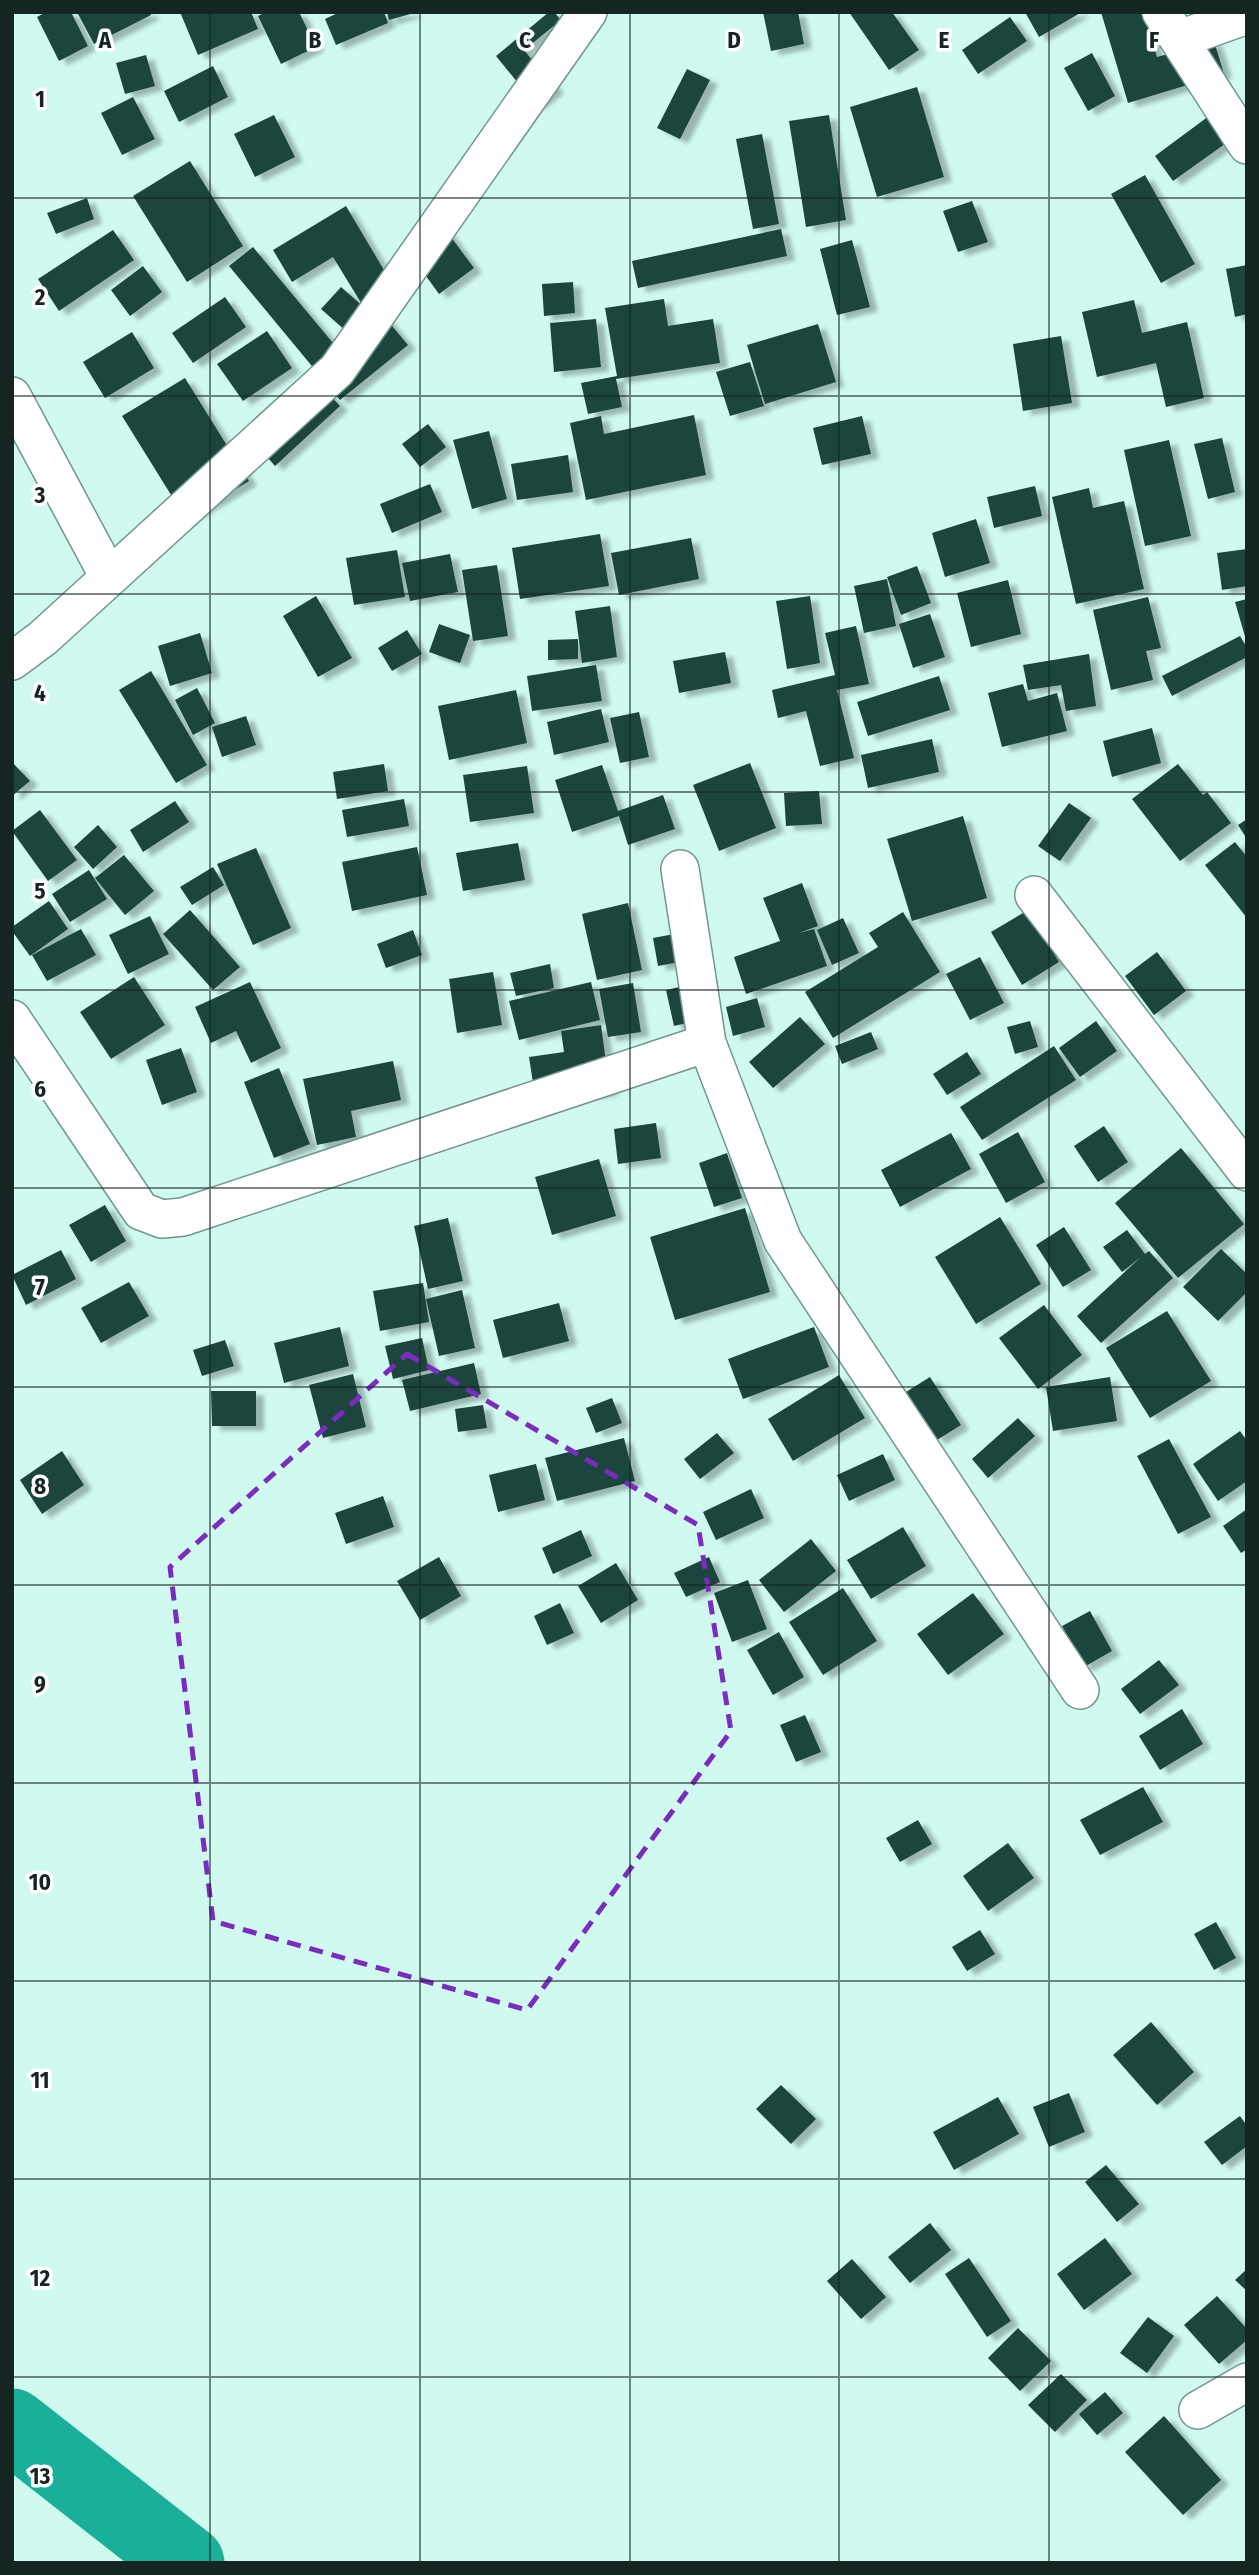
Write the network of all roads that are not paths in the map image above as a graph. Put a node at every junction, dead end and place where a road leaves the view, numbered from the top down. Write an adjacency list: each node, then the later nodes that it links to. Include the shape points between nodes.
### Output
1 (588, 12): 6 (street, via 337,370)
2 (1247, 15): 3 (street)
3 (1171, 26): 4 (street)
4 (1247, 145)
5 (12, 396): 6 (street)
6 (109, 578): 7 (street)
7 (12, 662)
8 (680, 869): 11 (street)
9 (1034, 895): 12 (street)
10 (12, 1019): 11 (street, via 141,1211 162,1219 183,1217)
11 (706, 1043): 13 (street, via 783,1241)
12 (1247, 1172)
13 (1080, 1690)
14 (1247, 2382): 15 (street)
15 (1198, 2410)

